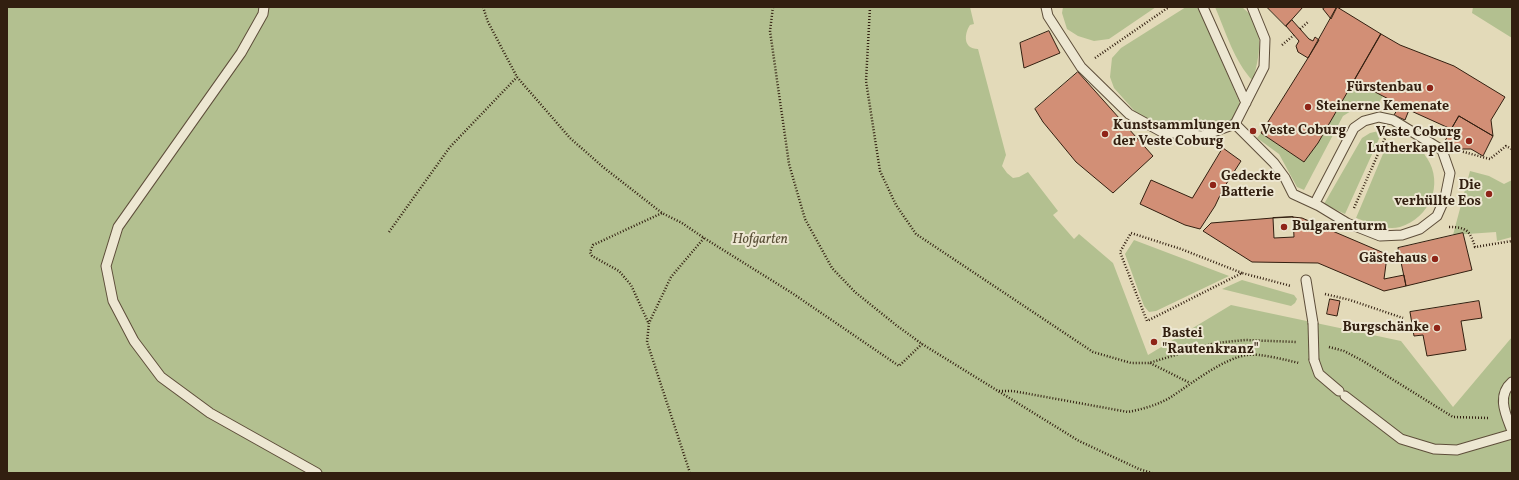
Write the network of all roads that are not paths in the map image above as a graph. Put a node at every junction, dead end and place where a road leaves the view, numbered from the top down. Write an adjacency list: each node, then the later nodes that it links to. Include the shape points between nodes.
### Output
1 (264, 7): 12 (lane, via 263,14 241,53 118,227 106,266 113,301 134,341 161,377 210,413)
2 (1046, 7): 6 (lane, via 1048,16 1081,67 1129,114 1162,132 1202,136)
3 (1203, 7): 5 (lane)
4 (1252, 7): 5 (lane, via 1265,39 1264,67)
5 (1246, 103): 6 (lane)
6 (1235, 124): 7 (lane, via 1274,163 1294,194 1380,236 1402,236 1420,229 1437,216 1445,198 1450,173 1442,150 1393,120 1379,117 1364,121 1354,128)
7 (1317, 199)
8 (1306, 280): 11 (lane, bridge, via 1313,323 1314,363 1319,374 1401,439 1434,449 1457,450)
9 (1512, 382): 10 (lane, via 1505,391 1502,402)
10 (1512, 431)
11 (1512, 434)
12 (316, 473)

